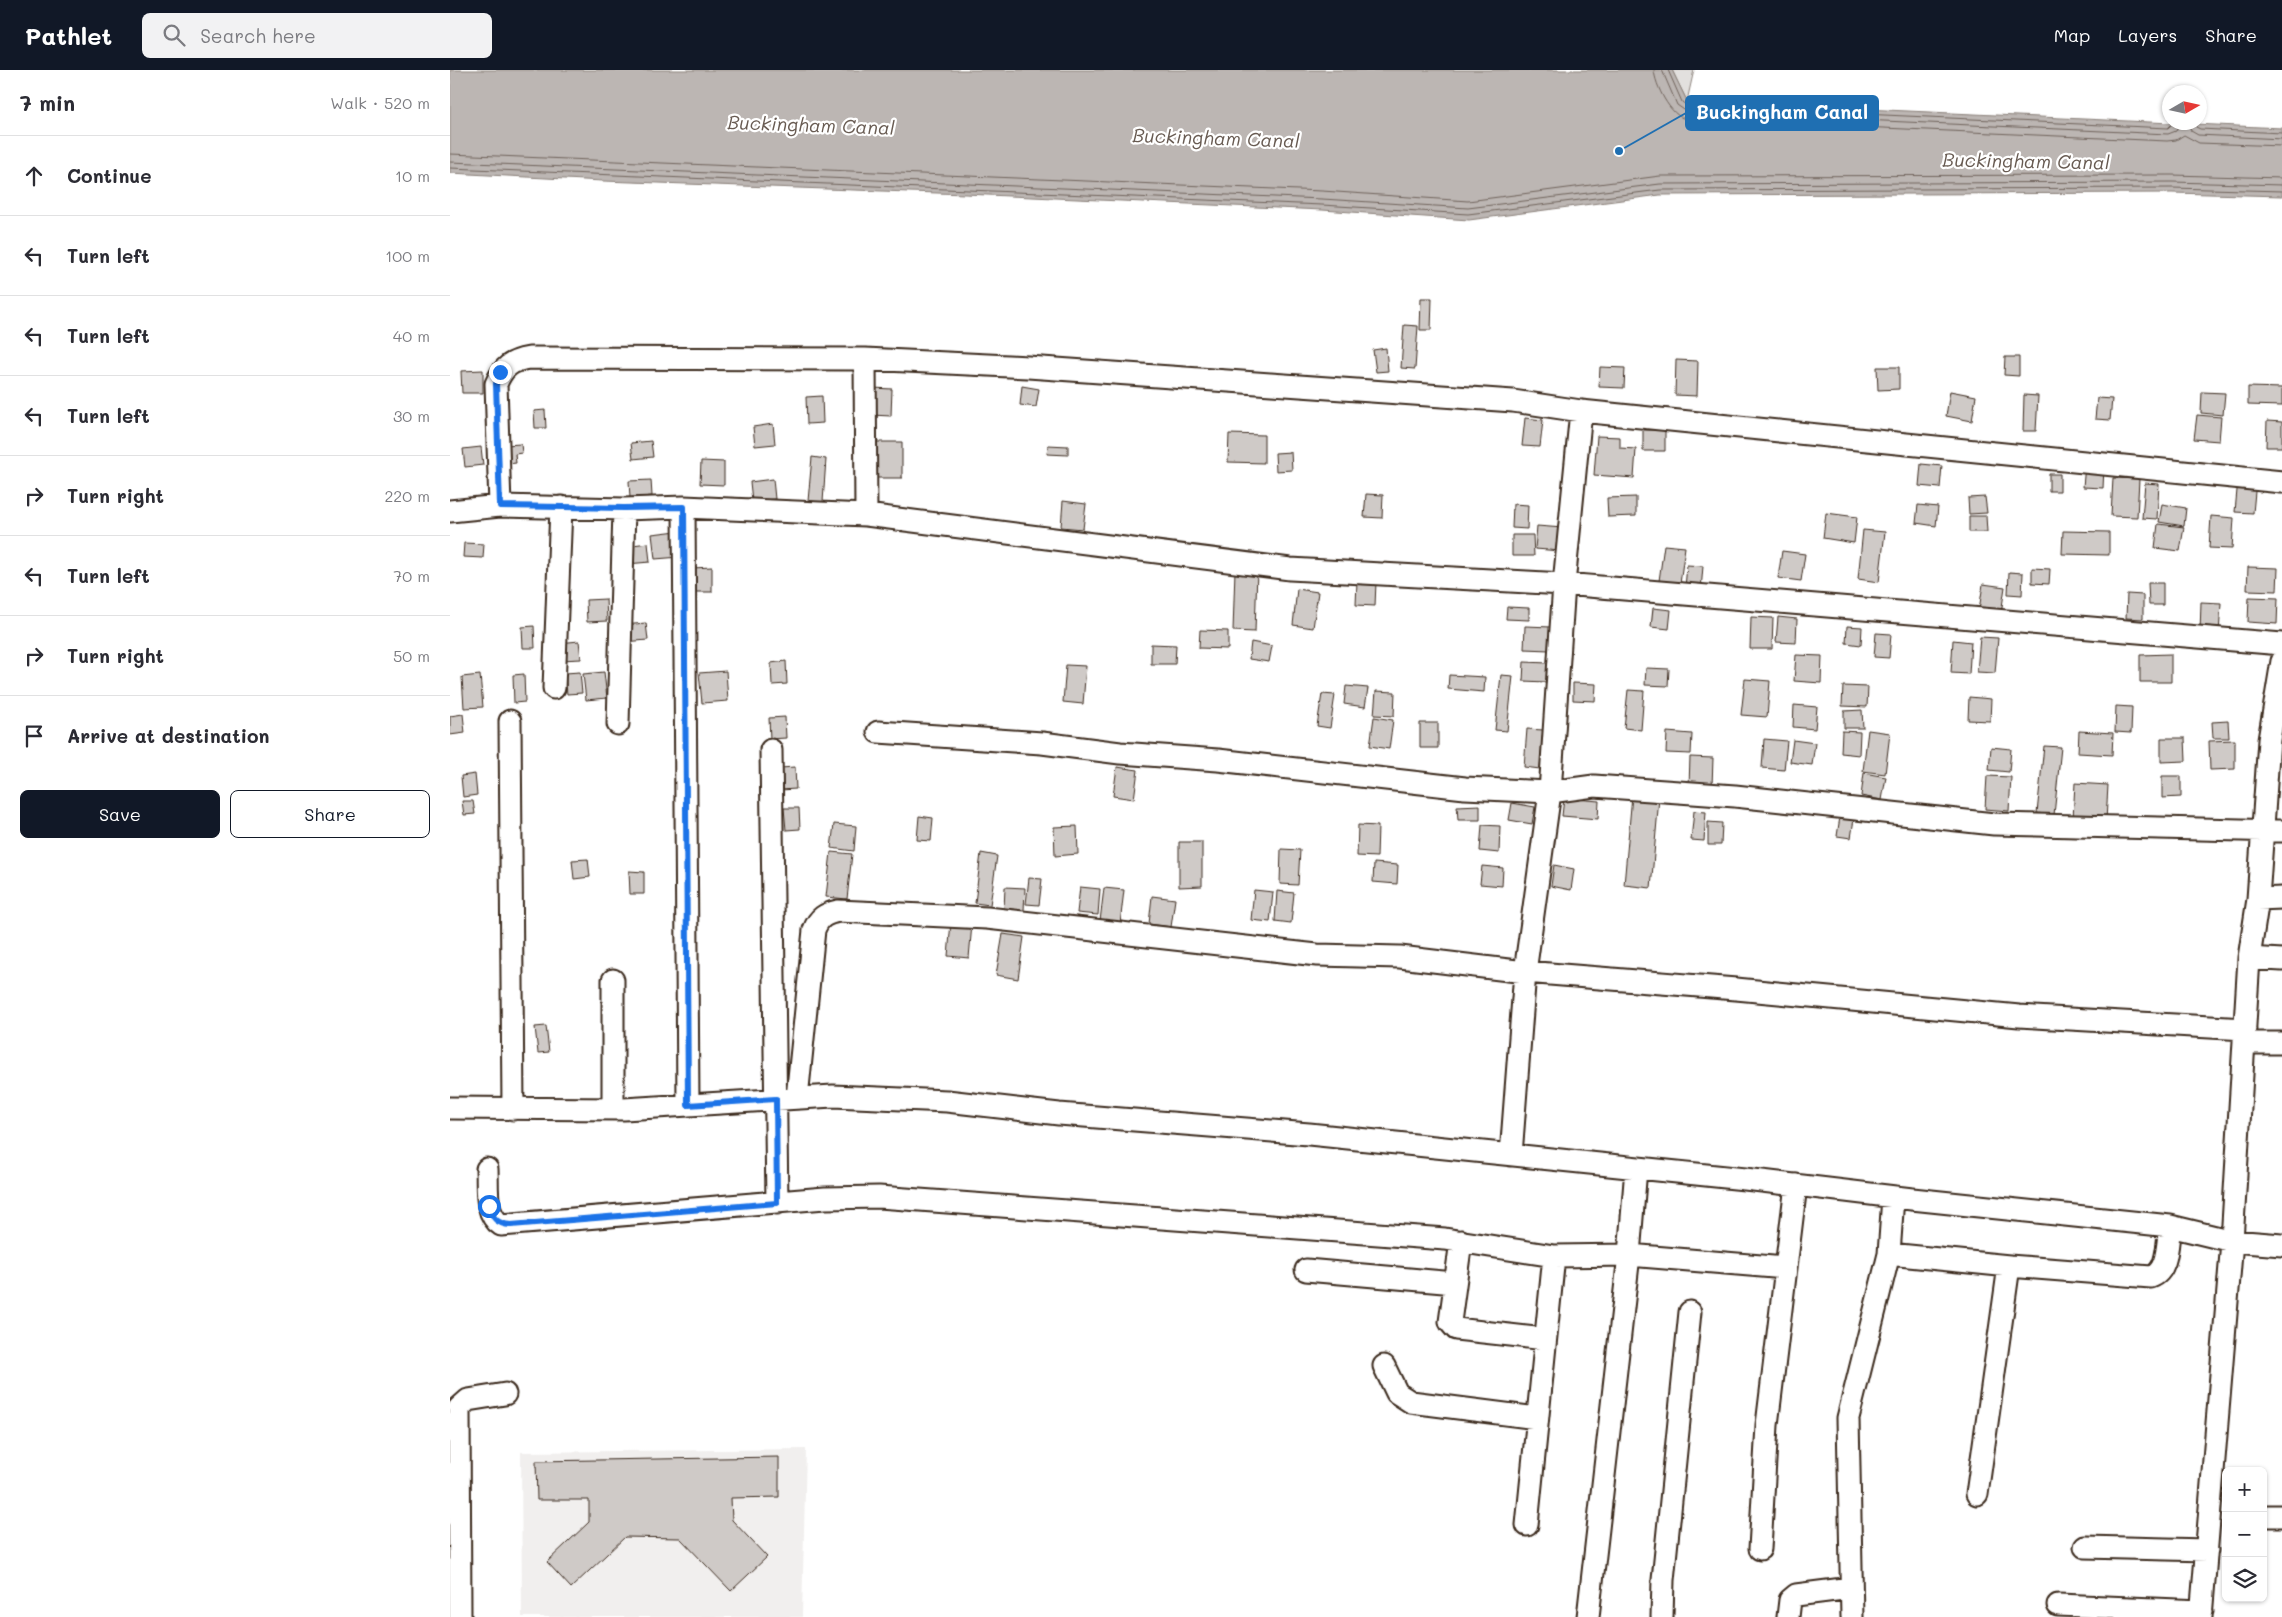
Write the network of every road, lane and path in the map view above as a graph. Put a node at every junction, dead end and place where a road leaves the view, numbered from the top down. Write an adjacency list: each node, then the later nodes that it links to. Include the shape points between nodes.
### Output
1 (865, 359): 2 (street, via 1028,367 1513,401); 4 (street, via 529,358 516,361 500,372 496,384); 9 (street)
2 (1581, 411): 3 (street); 10 (street)
3 (2282, 482)
4 (500, 506): 5 (street); 8 (street)
5 (561, 507): 7 (street); 13 (street)
6 (684, 507): 7 (street); 9 (street); 30 (street)
7 (624, 508): 15 (street)
8 (450, 511)
9 (866, 514): 10 (street, via 1290,569)
10 (1564, 584): 11 (street); 18 (street)
11 (2282, 644)
12 (2282, 661): 19 (street, via 2269,740)
13 (554, 688)
14 (510, 721): 32 (street)
15 (618, 724)
16 (878, 732): 18 (street, via 1042,743 1456,787)
17 (770, 750): 29 (street)
18 (1550, 792): 19 (street, via 1594,786 1735,796 1994,824); 24 (street)
19 (2272, 831): 21 (street)
20 (2282, 898): 21 (street)
21 (2258, 899): 22 (street)
22 (2249, 958): 23 (street); 26 (street)
23 (2282, 960)
24 (1525, 972): 26 (street); 28 (street, via 1400,957 1317,955 987,918 838,911 818,920 814,930); 34 (street)
25 (613, 980): 33 (street)
26 (2245, 1036): 27 (street); 42 (street)
27 (2282, 1043)
28 (797, 1098): 29 (street); 34 (street, via 833,1096 947,1102)
29 (776, 1099): 30 (street); 39 (street)
30 (688, 1105): 33 (street)
31 (450, 1108): 32 (street)
32 (513, 1109): 33 (street)
33 (613, 1109)
34 (1511, 1155): 35 (street)
35 (1636, 1168): 37 (street); 45 (street)
36 (487, 1169): 39 (street, via 489,1206 492,1216 501,1225)
37 (1796, 1185): 38 (street); 48 (street)
38 (1893, 1197): 40 (street); 44 (street)
39 (777, 1203): 41 (street, via 826,1198 917,1198)
40 (2170, 1226): 42 (street); 47 (street, via 2164,1266 2158,1275 2152,1277)
41 (1461, 1241): 46 (street); 50 (street)
42 (2232, 1241): 43 (street); 59 (street)
43 (2282, 1244)
44 (1889, 1254): 47 (street); 64 (street, via 1848,1418)
45 (1629, 1255): 46 (street); 48 (street); 68 (street)
46 (1554, 1256): 52 (street)
47 (2008, 1266): 56 (street)
48 (1786, 1268): 62 (street, via 1767,1425)
49 (1306, 1270): 50 (street)
50 (1456, 1283): 52 (street, via 1450,1322 1456,1329)
51 (1690, 1312): 69 (street)
52 (1545, 1339): 55 (street)
53 (1384, 1366): 55 (street, via 1397,1394 1411,1402)
54 (505, 1394): 67 (street, via 468,1400 459,1408)
55 (1537, 1418): 60 (street)
56 (1977, 1494)
57 (2267, 1516): 58 (street)
58 (2282, 1516)
59 (2218, 1518): 63 (street)
60 (1526, 1525)
61 (2085, 1548): 63 (street)
62 (1760, 1549)
63 (2207, 1550): 66 (street)
64 (1851, 1588): 70 (street, via 1796,1595 1790,1600); 71 (street)
65 (2058, 1605): 66 (street)
66 (2201, 1614)
67 (460, 1617)
68 (1588, 1617)
69 (1662, 1617)
70 (1788, 1617)
71 (1852, 1617)

